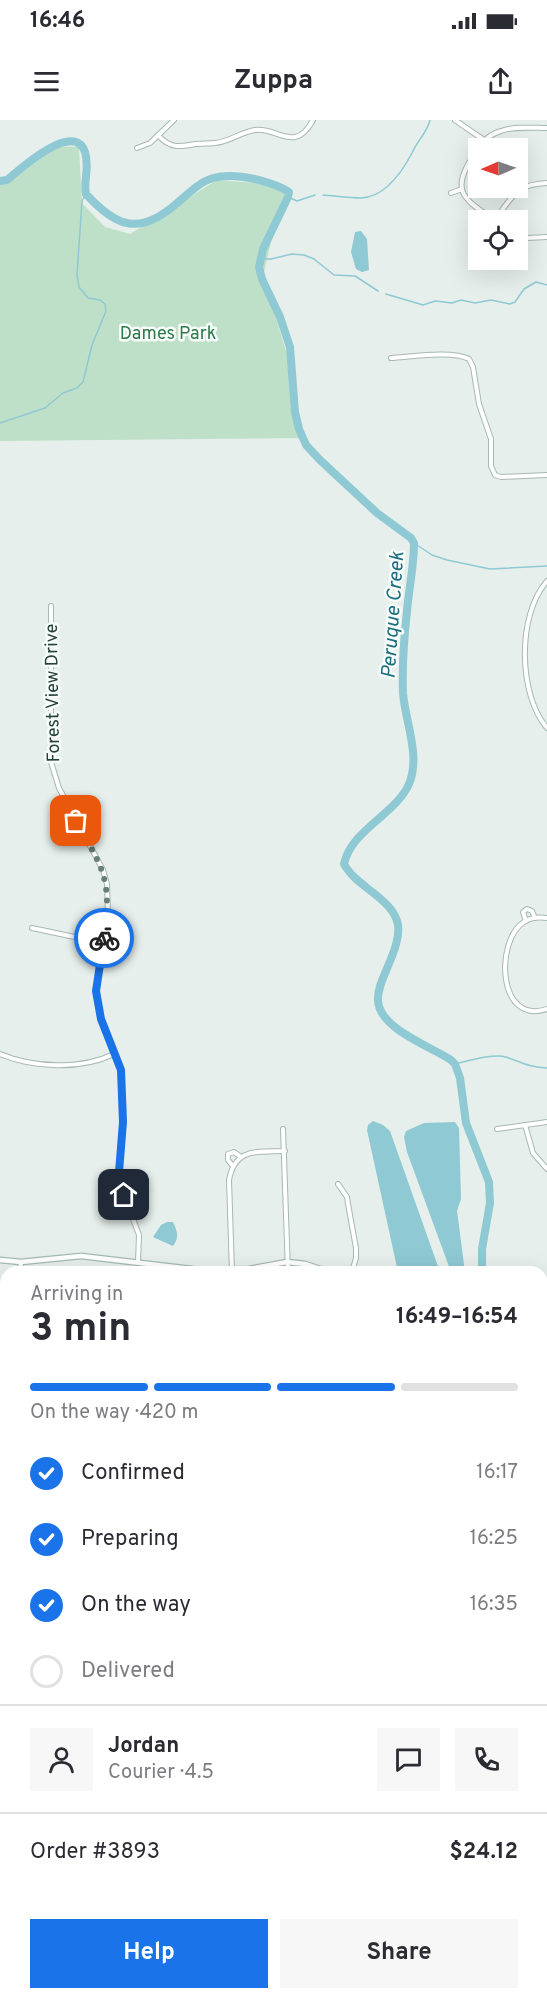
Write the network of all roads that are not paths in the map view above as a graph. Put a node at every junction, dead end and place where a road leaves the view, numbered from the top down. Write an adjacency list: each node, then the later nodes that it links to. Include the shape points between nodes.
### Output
1 (174, 120): 7 (street)
2 (313, 120): 7 (street, via 305,132 295,136 256,130 216,143 183,147 171,146)
3 (455, 120): 8 (street)
4 (528, 120): 6 (street)
5 (547, 128): 6 (street)
6 (528, 129): 9 (street, via 505,129)
7 (158, 135): 10 (street)
8 (481, 138)
9 (487, 138)
10 (137, 148)
11 (468, 163): 13 (street)
12 (547, 183): 16 (street, via 518,189)
13 (462, 189): 14 (street); 15 (street, via 468,201)
14 (451, 193)
15 (481, 210)
16 (502, 210)
17 (547, 237): 18 (street)
18 (528, 238)
19 (391, 358): 20 (street, via 441,355 469,359 478,404 491,439 495,475)
20 (547, 476)
21 (547, 581): 23 (street, via 538,591 531,612 525,650 533,703)
22 (51, 606): 28 (street, Forest View Drive, via 51,762 59,788 105,877 108,897)
23 (547, 728)
24 (535, 918): 25 (street); 26 (street); 26 (street, via 532,910 526,909)
25 (547, 918)
26 (526, 921): 29 (street, via 516,930 506,954 508,990 521,1007 532,1011)
27 (32, 928): 28 (street)
28 (103, 943): 31 (street, Forest View Drive, via 96,991)
29 (547, 1009)
30 (0, 1054): 31 (street, via 45,1064 93,1062)
31 (114, 1054): 44 (street, Forest View Drive, via 121,1070 122,1091 119,1172 139,1235)
32 (547, 1122): 33 (street)
33 (525, 1125): 35 (street); 39 (street, via 533,1153)
34 (284, 1129): 36 (street)
35 (497, 1130)
36 (285, 1151): 37 (street, via 249,1152); 43 (street)
37 (241, 1157): 38 (street); 38 (street, via 234,1152 228,1154)
38 (233, 1166): 47 (street, via 229,1180)
39 (547, 1169)
40 (338, 1184): 51 (street, via 347,1197 356,1248)
41 (0, 1260): 42 (street)
42 (21, 1262): 44 (street, via 81,1256); 45 (street)
43 (287, 1262): 48 (street); 49 (street); 50 (street)
44 (138, 1263): 46 (street)
45 (21, 1266)
46 (165, 1266)
47 (232, 1266)
48 (265, 1266)
49 (287, 1266)
50 (311, 1266)
51 (354, 1266)

